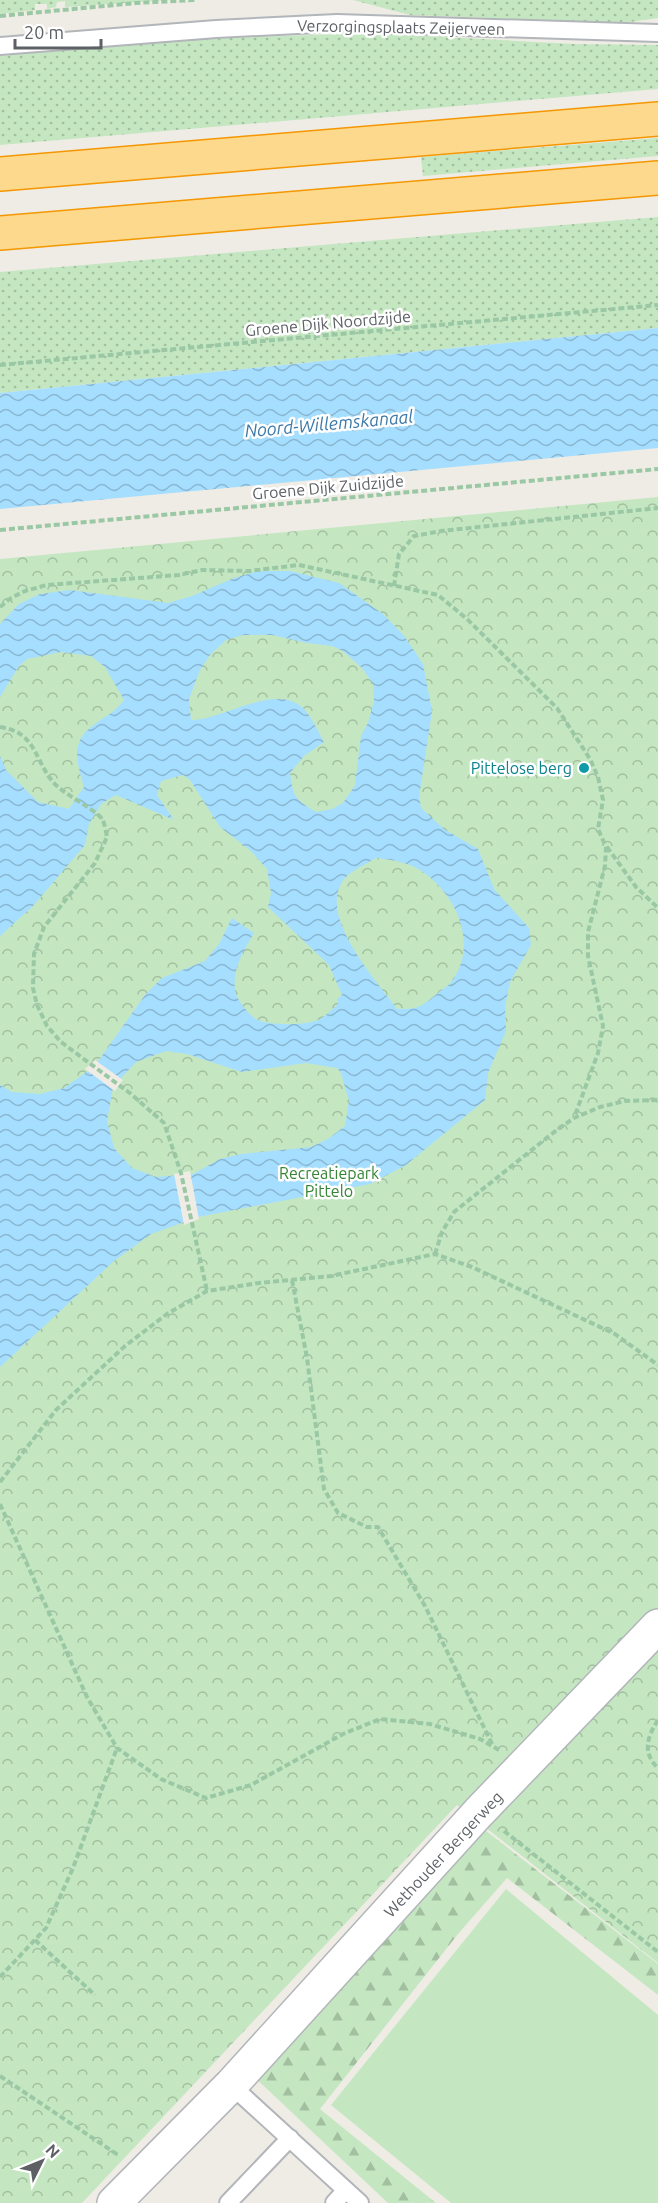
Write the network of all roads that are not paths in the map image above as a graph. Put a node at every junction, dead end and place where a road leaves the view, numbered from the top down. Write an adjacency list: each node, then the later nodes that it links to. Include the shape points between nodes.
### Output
1 (658, 33): 2 (lane, Verzorgingsplaats Zeijerveen, via 337,23)
2 (0, 46)
3 (658, 119): 4 (highway)
4 (0, 174)
5 (658, 177): 6 (highway)
6 (0, 233)
7 (658, 1626): 8 (street, Wethouder Bergerweg, via 479,1812)
8 (231, 2085): 9 (lane); 11 (street, Wethouder Bergerweg)
9 (290, 2138): 10 (lane); 12 (lane)
10 (346, 2190): 13 (lane); 14 (lane)
11 (114, 2203)
12 (228, 2203)
13 (334, 2203)
14 (360, 2203)

